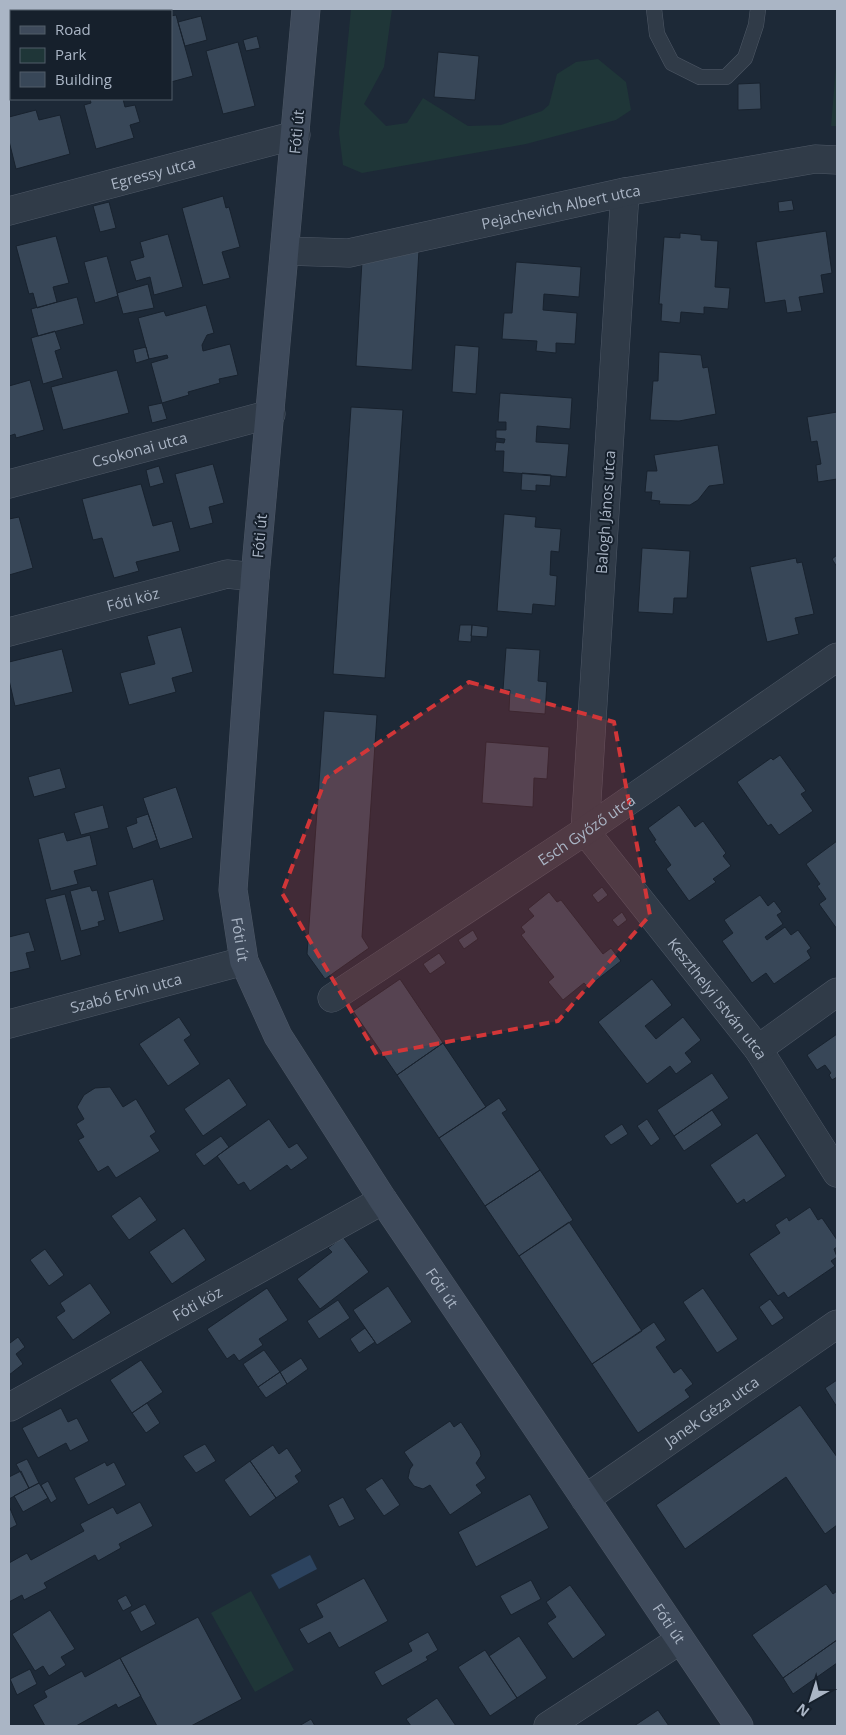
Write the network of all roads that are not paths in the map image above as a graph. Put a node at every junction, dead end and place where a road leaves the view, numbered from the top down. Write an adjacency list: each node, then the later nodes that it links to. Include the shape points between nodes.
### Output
1 (306, 9): 4 (main road, Fóti út)
2 (654, 9): 3 (lane, via 657,34 672,63 700,77 726,77 745,58)
3 (758, 9)
4 (296, 135): 7 (street, Egressy utca); 8 (main road, Fóti út)
5 (837, 160): 6 (street, Pejachevich Albert utca, via 815,159)
6 (625, 192): 8 (street, Pejachevich Albert utca, via 348,253); 14 (street, Balogh János utca)
7 (9, 211)
8 (286, 251): 9 (main road, Fóti út)
9 (271, 414): 10 (street, Csokonai utca); 11 (main road, Fóti út)
10 (9, 484)
11 (255, 577): 12 (street, Fóti köz, via 227,574); 15 (main road, Fóti út, via 233,890)
12 (9, 632)
13 (837, 657): 14 (street, Esch Győző utca)
14 (585, 831): 17 (street, Esch Győző utca); 19 (street, Keszthelyi István utca)
15 (244, 961): 18 (street, Szabó Ervin utca); 21 (main road, Fóti út, via 278,1036)
16 (837, 992): 19 (street)
17 (332, 998)
18 (9, 1024)
19 (758, 1049): 20 (street, Keszthelyi István utca)
20 (837, 1173)
21 (383, 1200): 23 (street, Fóti köz); 24 (main road, Fóti út)
22 (837, 1324): 24 (street, Janek Géza utca)
23 (10, 1406)
24 (585, 1499): 25 (main road, Fóti út)
25 (680, 1640): 26 (street); 27 (main road, Fóti út)
26 (548, 1726)
27 (738, 1726)

